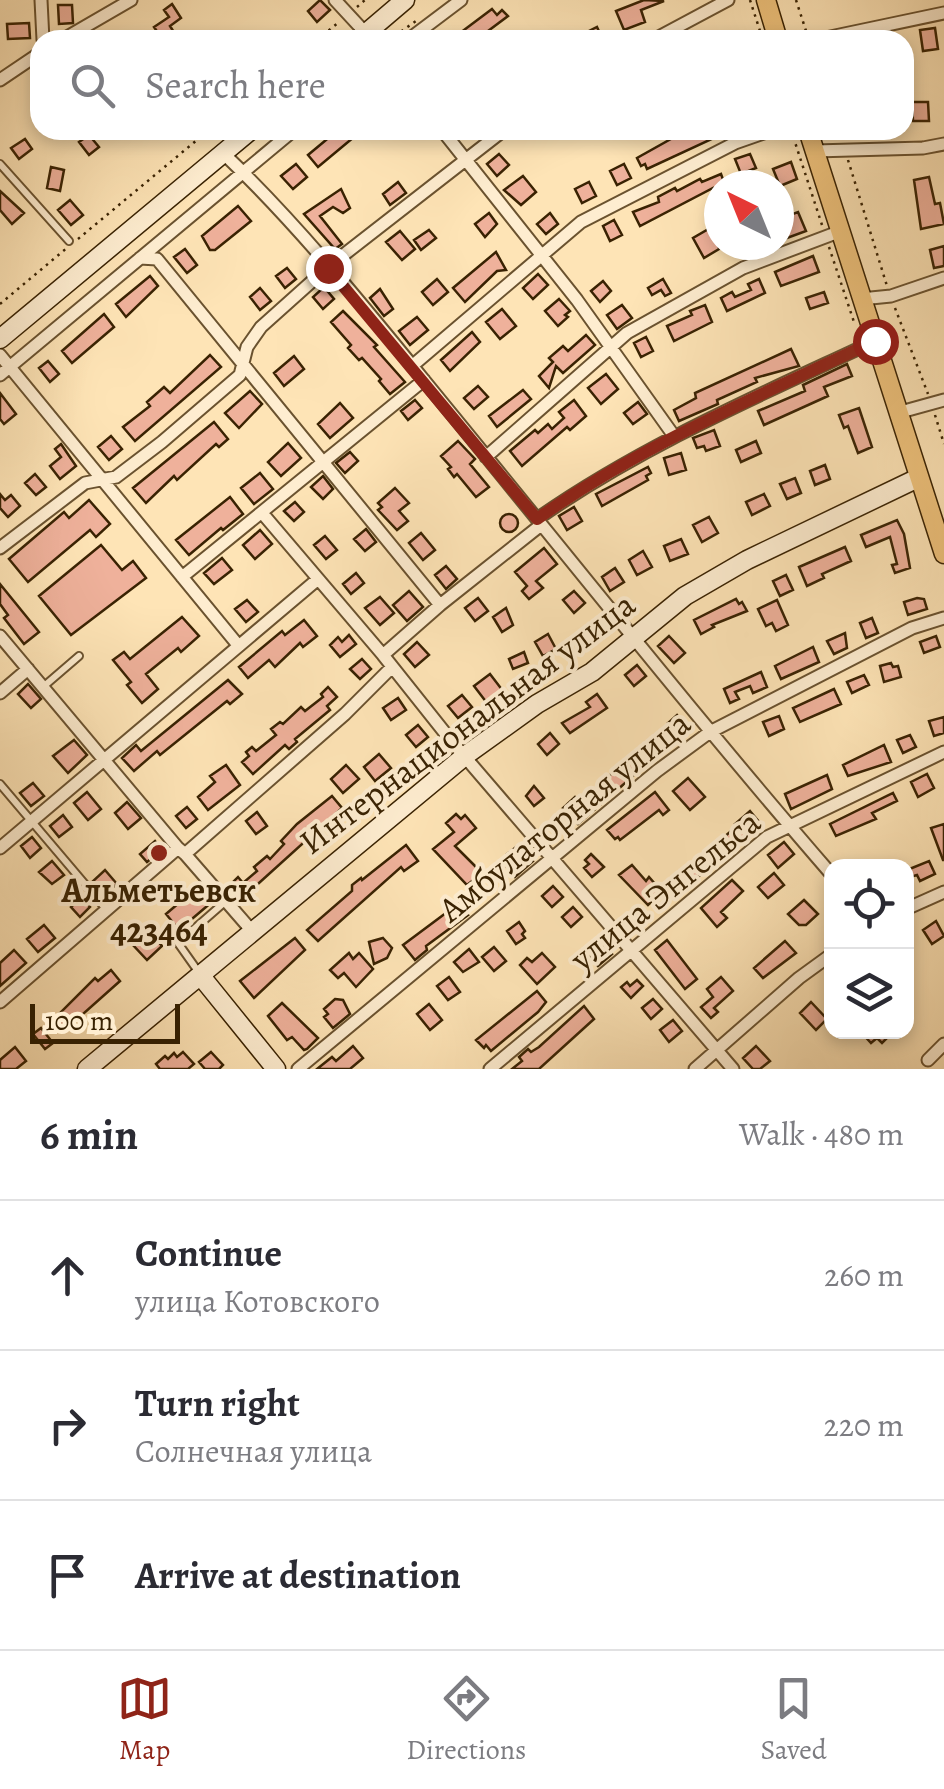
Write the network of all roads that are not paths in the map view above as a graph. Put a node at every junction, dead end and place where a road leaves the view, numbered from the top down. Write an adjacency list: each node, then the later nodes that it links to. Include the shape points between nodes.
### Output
1 (41, 0): 9 (street)
2 (131, 0): 10 (street)
3 (336, 0): 11 (street)
4 (405, 0): 12 (street)
5 (461, 0): 13 (street)
6 (728, 0): 14 (street)
7 (766, 0): 15 (main road)
8 (944, 14): 16 (street)
9 (42, 30)
10 (79, 30)
11 (359, 30)
12 (373, 30)
13 (421, 30)
14 (672, 30)
15 (775, 30)
16 (863, 30)
17 (30, 60): 18 (street)
18 (0, 80)
19 (239, 140): 27 (street)
20 (282, 140): 30 (street)
21 (450, 140): 28 (street)
22 (492, 140): 28 (street)
23 (744, 140): 33 (street, via 580,222)
24 (811, 140): 26 (main road)
25 (944, 144): 26 (street)
26 (815, 151): 31 (main road)
27 (223, 153): 30 (street); 38 (street)
28 (467, 161): 33 (street); 35 (street)
29 (0, 164): 32 (lane)
30 (242, 172): 34 (street); 35 (street)
31 (834, 233): 37 (main road); 40 (street, via 743,268)
32 (68, 241)
33 (541, 254): 40 (street); 43 (street)
34 (140, 258): 42 (street, via 157,259); 44 (street)
35 (328, 268): 42 (street, via 262,326); 43 (street)
36 (944, 278): 37 (street)
37 (861, 299): 39 (main road)
38 (0, 339)
39 (869, 344): 47 (main road); 48 (street)
40 (610, 348): 48 (street); 49 (street)
41 (0, 355): 44 (street)
42 (244, 364): 50 (street); 52 (street, via 240,375 162,442)
43 (412, 366): 45 (street)
44 (5, 370): 52 (street)
45 (424, 380): 49 (street); 50 (street)
46 (944, 400): 47 (street)
47 (897, 414): 51 (main road)
48 (674, 436): 55 (street, via 570,496)
49 (486, 456): 55 (street)
50 (323, 461): 53 (street); 60 (street)
51 (918, 478): 54 (main road); 63 (street, Интернациональная улица, via 747,560 685,596)
52 (102, 480): 56 (street, via 85,482); 58 (street)
53 (262, 514): 58 (street); 59 (street)
54 (938, 521): 57 (main road)
55 (539, 522): 60 (street); 63 (street)
56 (0, 548)
57 (944, 554)
58 (182, 577): 64 (street)
59 (318, 579): 64 (street); 65 (street)
60 (440, 605): 65 (street)
61 (944, 618): 71 (street, Амбулаторная улица, via 912,628)
62 (0, 636): 68 (street)
63 (633, 640): 71 (street); 73 (street, Интернациональная улица)
64 (238, 645): 74 (street)
65 (384, 655): 67 (street)
66 (79, 656): 69 (lane)
67 (392, 668): 73 (street); 79 (street)
68 (28, 670): 69 (street); 70 (street)
69 (43, 687): 74 (street)
70 (0, 692)
71 (710, 732): 77 (street); 80 (street, Амбулаторная улица)
72 (944, 752): 77 (street, улица Энгельса)
73 (466, 756): 80 (street); 86 (street, Интернациональная улица)
74 (103, 759): 76 (street); 79 (street)
75 (0, 784): 76 (lane)
76 (33, 821): 78 (street); 85 (lane)
77 (789, 826): 81 (street); 87 (street, улица Энгельса, via 695,894)
78 (0, 848)
79 (181, 851): 83 (street); 85 (street)
80 (553, 858): 87 (street); 96 (street, Амбулаторная улица)
81 (824, 866)
82 (944, 892): 84 (street)
83 (226, 901): 86 (street); 89 (lane, via 178,943)
84 (914, 905)
85 (107, 910): 90 (street)
86 (252, 931): 89 (street, Интернациональная улица)
87 (632, 951): 92 (street); 97 (street, улица Энгельса)
88 (824, 960): 92 (street)
89 (200, 976): 94 (street, Интернациональная улица); 95 (street)
90 (0, 1002)
91 (944, 1044): 93 (street)
92 (717, 1051): 98 (street); 99 (street)
93 (928, 1060)
94 (87, 1069)
95 (276, 1069)
96 (298, 1069)
97 (490, 1069)
98 (696, 1069)
99 (733, 1069)

